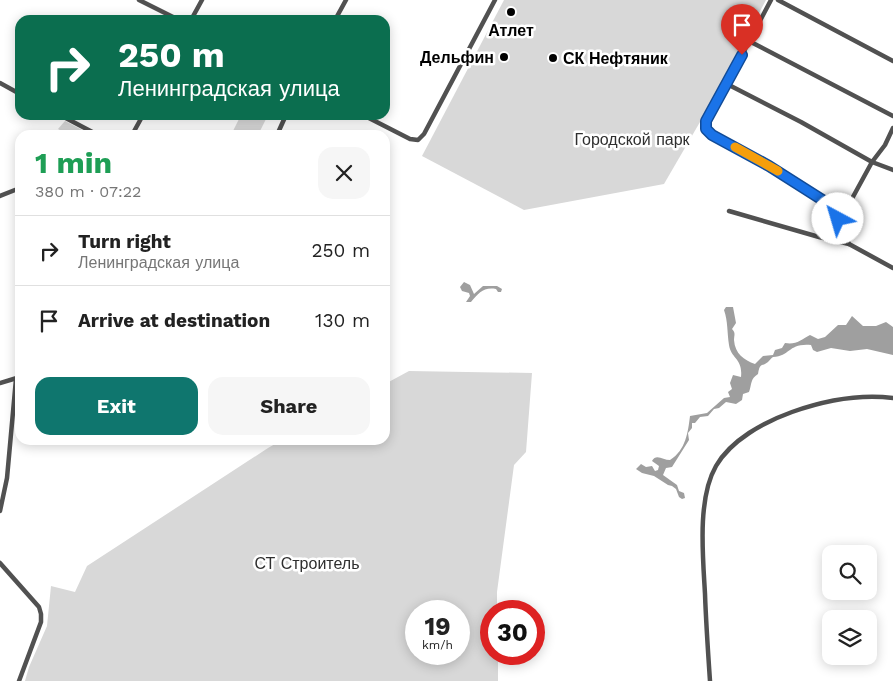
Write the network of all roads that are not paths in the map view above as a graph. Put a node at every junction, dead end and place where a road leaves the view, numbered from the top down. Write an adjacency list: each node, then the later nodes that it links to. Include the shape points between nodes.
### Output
1 (139, 0): 7 (street)
2 (202, 0): 8 (street)
3 (346, 0): 9 (street)
4 (495, 0): 17 (street, via 418,140)
5 (771, 0): 10 (street)
6 (778, 0): 11 (street)
7 (169, 15)
8 (194, 15)
9 (338, 15)
10 (750, 41): 13 (street); 15 (street)
11 (893, 61)
12 (0, 83): 14 (street)
13 (727, 84): 20 (street); 24 (street, via 706,121 706,129)
14 (15, 91)
15 (893, 116)
16 (70, 120): 19 (street)
17 (373, 120)
18 (893, 128): 20 (street)
19 (88, 130)
20 (872, 162): 21 (street); 24 (street, via 848,206)
21 (893, 170)
22 (15, 190): 23 (street)
23 (0, 196)
24 (832, 206): 26 (street)
25 (729, 211): 26 (street)
26 (849, 244): 27 (street)
27 (893, 268)
28 (15, 379): 29 (street)
29 (0, 383)
30 (893, 398): 35 (street, via 842,400 796,411 742,438 720,459 709,484 702,527)
31 (15, 405): 32 (street)
32 (0, 511)
33 (0, 563): 34 (street, via 42,614 42,622)
34 (19, 681)
35 (710, 681)

